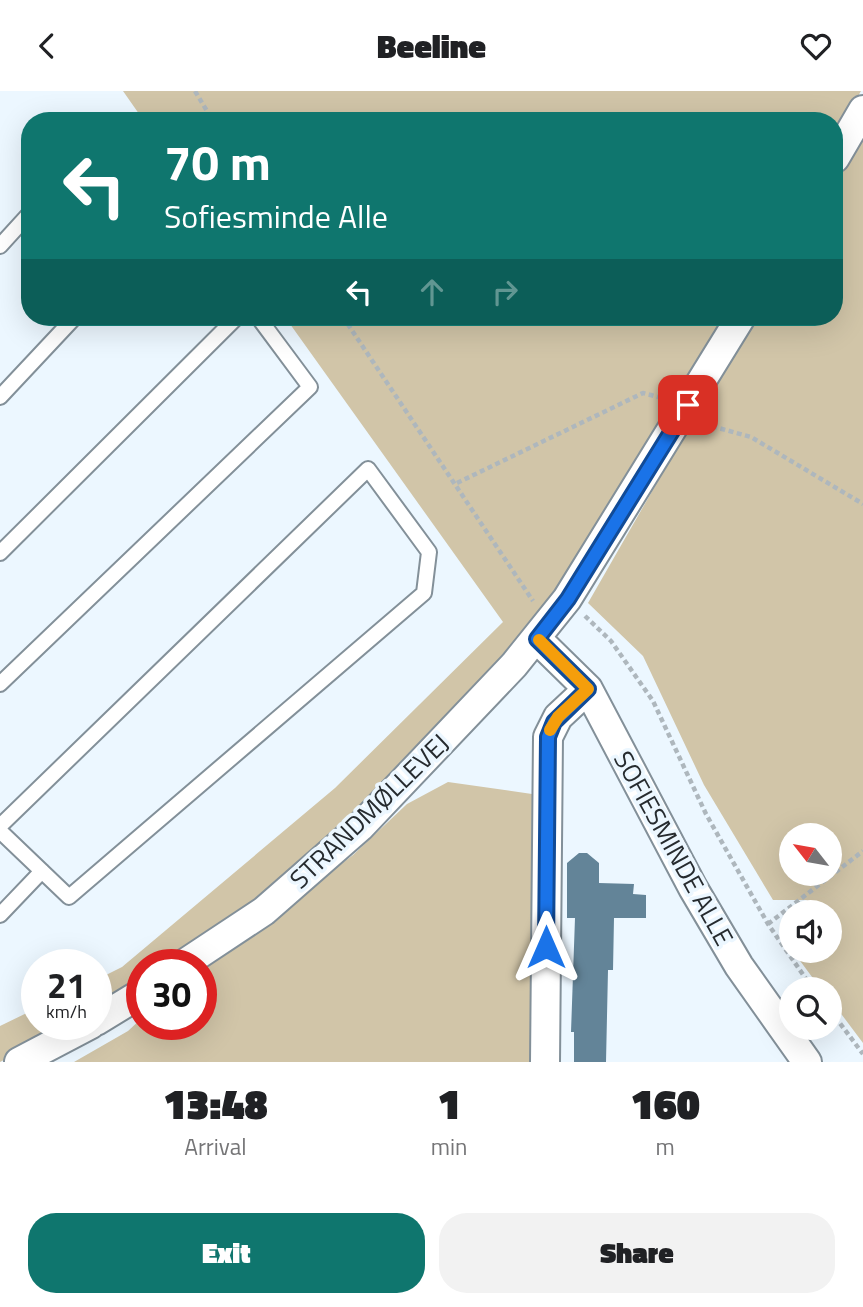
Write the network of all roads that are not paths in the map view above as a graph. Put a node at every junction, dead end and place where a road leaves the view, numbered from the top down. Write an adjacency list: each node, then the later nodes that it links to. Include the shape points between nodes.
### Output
1 (863, 110): 2 (street)
2 (843, 144)
3 (21, 223): 4 (lane)
4 (0, 246)
5 (67, 326): 9 (lane)
6 (228, 326): 10 (lane)
7 (265, 326): 12 (lane, via 310,387)
8 (736, 326): 11 (street, STRANDMØLLEVEJ, via 562,607)
9 (0, 397)
10 (0, 553)
11 (537, 639): 13 (street, SOFIESMINDE ALLE); 18 (street, STRANDMØLLEVEJ, via 360,827 264,911)
12 (0, 684)
13 (588, 689): 21 (street, via 554,722 548,737); 22 (street, SOFIESMINDE ALLE, via 706,910)
14 (0, 826): 16 (lane, via 368,469 429,552 424,593 69,897)
15 (0, 831): 16 (lane)
16 (42, 871): 17 (lane)
17 (0, 915)
18 (207, 949)
19 (61, 1040): 20 (street)
20 (19, 1062)
21 (545, 1062)
22 (807, 1062)

